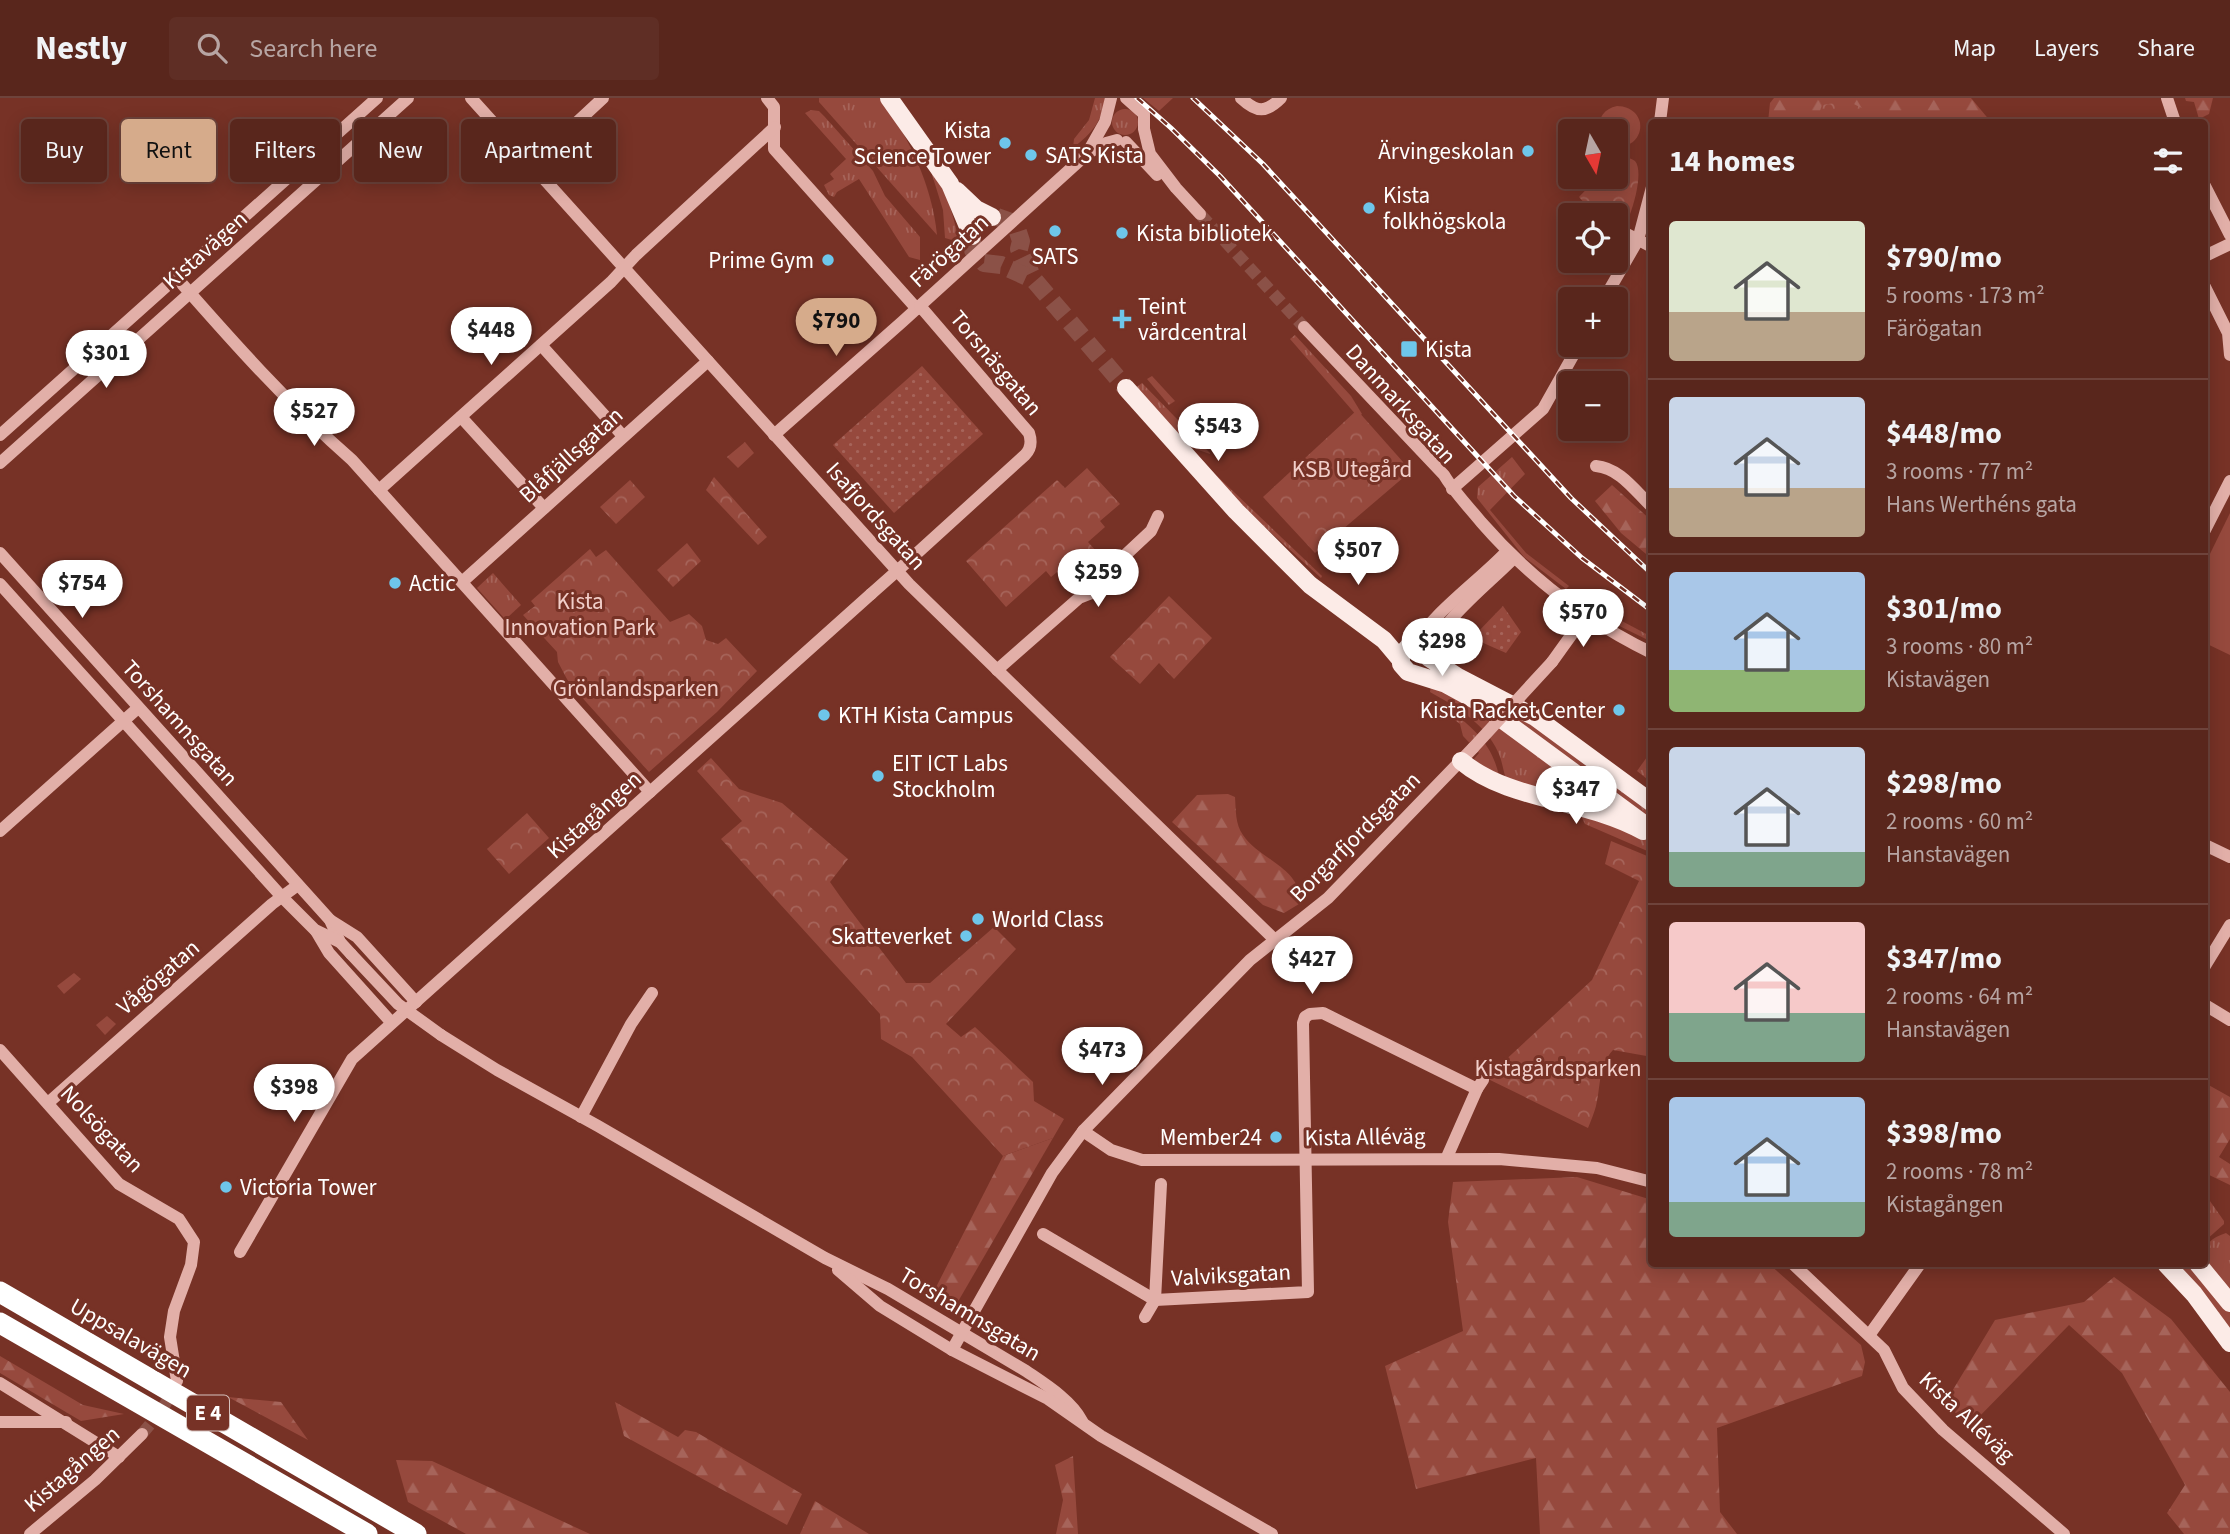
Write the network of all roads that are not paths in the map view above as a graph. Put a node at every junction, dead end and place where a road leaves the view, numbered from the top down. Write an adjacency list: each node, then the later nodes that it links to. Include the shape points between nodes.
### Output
1 (377, 98): 18 (street, Kistavägen)
2 (408, 98): 13 (street, Kistavägen)
3 (471, 98): 14 (street, Isafjordsgatan)
4 (603, 98): 15 (street)
5 (767, 98): 19 (street, Torsnäsgatan, via 774,107)
6 (889, 98): 26 (main road)
7 (1241, 98): 8 (street, via 1262,110)
8 (1281, 98)
9 (1663, 98): 16 (street)
10 (2167, 98): 17 (street)
11 (1128, 100): 12 (street); 20 (street, via 1144,114)
12 (1109, 110): 22 (street, via 1108,133); 24 (street, Färögatan)
13 (385, 119)
14 (490, 119)
15 (580, 119)
16 (1660, 119)
17 (2174, 119)
18 (345, 126): 21 (street); 29 (street, Kistavägen)
19 (775, 127): 39 (street); 44 (street, Torsnäsgatan, via 774,149)
20 (1144, 129): 22 (street, via 1136,140); 27 (street, via 1150,153)
21 (354, 136)
22 (1121, 141): 24 (street, Färögatan); 27 (street)
23 (354, 146): 31 (street, Kistavägen)
24 (1088, 153): 44 (street, Färögatan)
25 (546, 182): 39 (street, Isafjordsgatan)
26 (950, 184): 26 (main road, via 972,238 977,226 994,217 975,209)
27 (1175, 188): 32 (street)
28 (2208, 192): 34 (street)
29 (265, 198): 31 (street); 40 (street, Kistavägen)
30 (1648, 202): 35 (street)
31 (278, 213): 42 (street, Kistavägen)
32 (1200, 214)
33 (1628, 235): 35 (street)
34 (2230, 235)
35 (1638, 240): 37 (street); 41 (street)
36 (2230, 244): 38 (street)
37 (1648, 245)
38 (2208, 255)
39 (624, 267): 46 (street); 49 (street, Isafjordsgatan)
40 (176, 277): 42 (street); 52 (street, Kistavägen)
41 (1612, 287)
42 (190, 293): 58 (street, Kistavägen); 62 (street, via 276,388)
43 (2208, 293): 47 (street, via 2228,332)
44 (918, 307): 53 (street, Färögatan); 56 (street, Torsnäsgatan, via 1029,433)
45 (1304, 327): 61 (street, Danmarksgatan)
46 (541, 345): 51 (street); 54 (street)
47 (2230, 355)
48 (1572, 357): 55 (street, via 1543,410)
49 (708, 361): 53 (street, Isafjordsgatan); 54 (street, Blåfjällsgatan)
50 (1126, 388): 73 (main road, via 1236,511 1310,585 1384,640)
51 (461, 416): 62 (street); 64 (street)
52 (0, 435)
53 (774, 435): 74 (street, Isafjordsgatan, via 909,584)
54 (623, 436): 64 (street, Blåfjällsgatan)
55 (1503, 445): 57 (street); 61 (street)
56 (1029, 451): 78 (street, Kistagången, bridge)
57 (1512, 457)
58 (0, 463)
59 (1596, 466): 63 (street, via 1617,473)
60 (2230, 481): 66 (street)
61 (1452, 489): 67 (street, Danmarksgatan)
62 (379, 490): 69 (street)
63 (1648, 503)
64 (544, 508): 69 (street, Blåfjällsgatan)
65 (1158, 516): 74 (street, via 1151,531 1105,574 1097,592 1079,598)
66 (2208, 524)
67 (1511, 555): 71 (street, Danmarksgatan); 73 (street, via 1434,640)
68 (1, 557): 75 (street, Torshamnsgatan)
69 (462, 582): 78 (street)
70 (0, 583): 76 (street, Torshamnsgatan)
71 (1585, 616): 72 (street, Danmarksgatan); 77 (street, Borgarfjordsgatan, bridge, via 1552,662)
72 (1648, 651)
73 (1416, 652): 79 (main road, via 1535,717); 80 (main road, via 1404,669 1446,684 1496,713)
74 (997, 670): 90 (street, Isafjordsgatan)
75 (138, 708): 76 (street); 85 (street, Torshamnsgatan)
76 (124, 722): 81 (street); 86 (street, Torshamnsgatan)
77 (1467, 754): 82 (main road, via 1488,779); 90 (street, Borgarfjordsgatan, via 1328,898)
78 (650, 792): 94 (street, Kistagången)
79 (1648, 800)
80 (1648, 827)
81 (0, 831)
82 (1648, 834)
83 (2208, 846): 84 (street)
84 (2230, 857)
85 (298, 885): 86 (street, Vågögatan); 87 (street, Torshamnsgatan)
86 (282, 897): 89 (street, Torshamnsgatan); 99 (street, Vågögatan)
87 (330, 920): 91 (street, Torshamnsgatan); 94 (street, Torshamnsgatan, via 357,937)
88 (2230, 925): 92 (street)
89 (315, 929): 91 (street, Torshamnsgatan); 97 (street, Torshamnsgatan, via 329,953)
90 (1274, 939): 101 (street, Borgarfjordsgatan)
91 (340, 942): 100 (street, Torshamnsgatan, bridge, via 398,1004 441,1035)
92 (2208, 961)
93 (652, 993): 100 (street)
94 (416, 1002): 97 (street, Kistagången)
95 (2208, 1007): 96 (street)
96 (2230, 1020)
97 (391, 1022): 107 (street, Kistagången, via 343,1071)
98 (0, 1050): 99 (street, Nolsögatan)
99 (48, 1103): 122 (street, Nolsögatan, via 119,1184 179,1219 194,1242 170,1337)
100 (581, 1117): 108 (street, Torshamnsgatan)
101 (1083, 1131): 103 (street, Kista Alléväg, via 1111,1150 1142,1160); 118 (street, Borgarfjordsgatan, via 1052,1173)
102 (1447, 1157): 103 (street, Kista Alléväg); 103 (street, via 1480,1084 1323,1013 1310,1014 1303,1023); 104 (street, Kista Alléväg, via 1574,1164)
103 (1306, 1159): 114 (street, Valviksgatan, via 1308,1292)
104 (1648, 1181)
105 (1161, 1184): 114 (street)
106 (1043, 1234): 114 (street)
107 (240, 1252)
108 (825, 1258): 118 (street, Torshamnsgatan); 121 (street, Torshamnsgatan, via 880,1306)
109 (1796, 1267): 119 (street, Kista Alléväg)
110 (1918, 1267): 119 (street)
111 (2169, 1267): 120 (main road)
112 (2200, 1267): 115 (main road)
113 (0, 1292): 131 (highway, Uppsalavägen / E 4)
114 (1155, 1300): 116 (street)
115 (2230, 1303)
116 (1145, 1317)
117 (0, 1323): 130 (highway, E 4)
118 (962, 1333): 121 (street, Borgarfjordsgatan); 124 (street, Torshamnsgatan, via 1046,1384)
119 (1870, 1334): 133 (street, Kista Alléväg, via 1884,1350 1903,1388 1943,1430)
120 (2230, 1343)
121 (952, 1350): 124 (street, Torshamnsgatan)
122 (177, 1381)
123 (0, 1383): 126 (street)
124 (1082, 1421): 132 (street, Torshamnsgatan)
125 (0, 1422): 126 (street)
126 (66, 1422): 128 (street)
127 (142, 1434): 128 (street, Kistagången)
128 (119, 1457): 129 (street, Kistagången)
129 (30, 1534)
130 (367, 1534)
131 (416, 1534)
132 (1272, 1534)
133 (2064, 1534)

